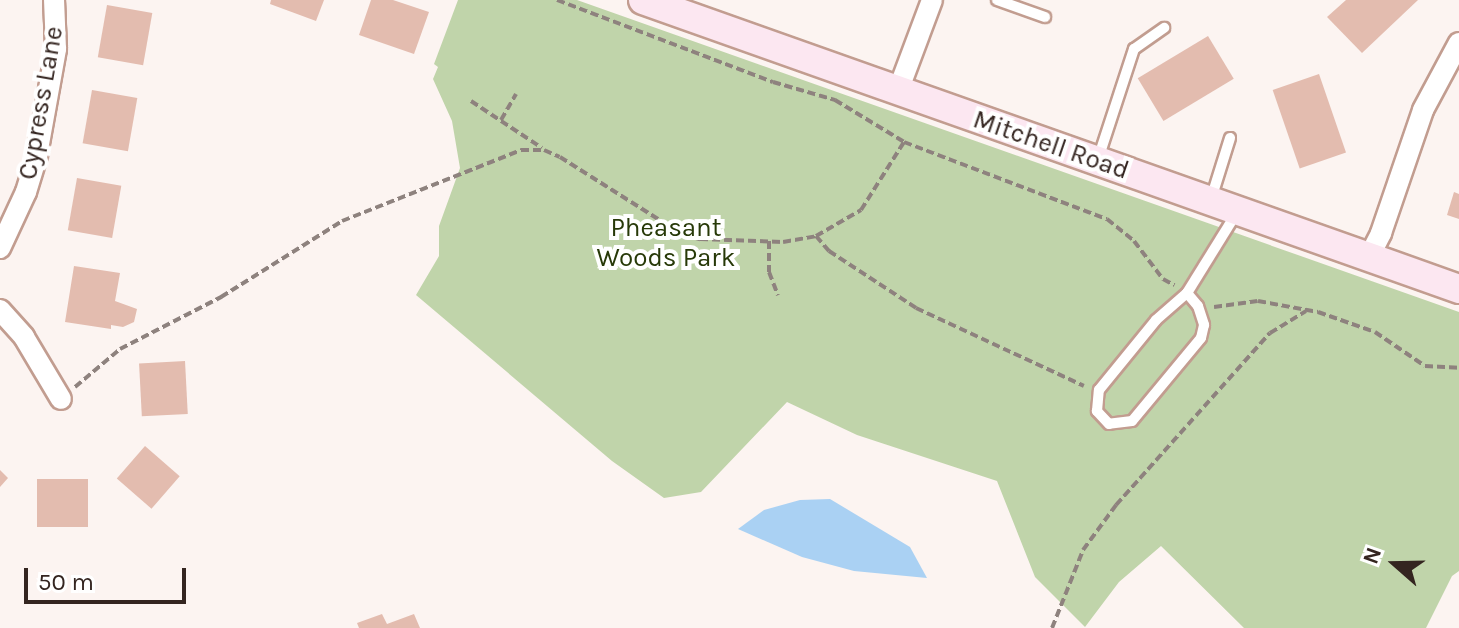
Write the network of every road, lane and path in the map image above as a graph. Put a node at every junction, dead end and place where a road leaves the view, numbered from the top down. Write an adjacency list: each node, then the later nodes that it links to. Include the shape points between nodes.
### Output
1 (54, 0): 21 (street, Cypress Lane, via 56,49 37,155)
2 (557, 0): 14 (path, via 773,82 835,100)
3 (643, 0): 9 (main road, Mitchell Road)
4 (932, 0): 9 (street)
5 (997, 0): 6 (lane)
6 (1045, 17)
7 (1164, 28): 16 (lane, via 1134,49)
8 (1459, 43): 22 (street, via 1423,110)
9 (898, 91): 16 (main road, Mitchell Road)
10 (516, 94): 12 (path)
11 (471, 101): 12 (path)
12 (501, 121): 15 (path)
13 (1230, 138): 17 (lane)
14 (904, 142): 19 (path, via 861,210); 24 (path, via 1107,219 1134,241 1163,279)
15 (544, 150): 20 (path, via 682,234); 30 (path, via 506,155 342,221 221,297 120,349)
16 (1097, 161): 17 (main road, Mitchell Road)
17 (1211, 201): 18 (main road, Mitchell Road)
18 (1239, 211): 22 (main road, Mitchell Road); 24 (lane)
19 (816, 236): 20 (path); 29 (path, via 829,251 916,308 1078,385)
20 (769, 241): 25 (path, via 769,272)
21 (0, 248)
22 (1369, 257): 23 (main road, Mitchell Road)
23 (1459, 289)
24 (1187, 293): 27 (path, via 1216,308 1258,301); 29 (lane, via 1156,320); 29 (lane, via 1204,325 1201,338 1132,421 1121,425 1101,419 1095,402)
25 (778, 295)
26 (0, 310): 30 (street, via 39,359)
27 (1309, 310): 28 (path, via 1375,332 1425,366); 31 (path, via 1270,333 1116,505 1083,550)
28 (1459, 368)
29 (1099, 390)
30 (61, 399)
31 (1052, 628)

